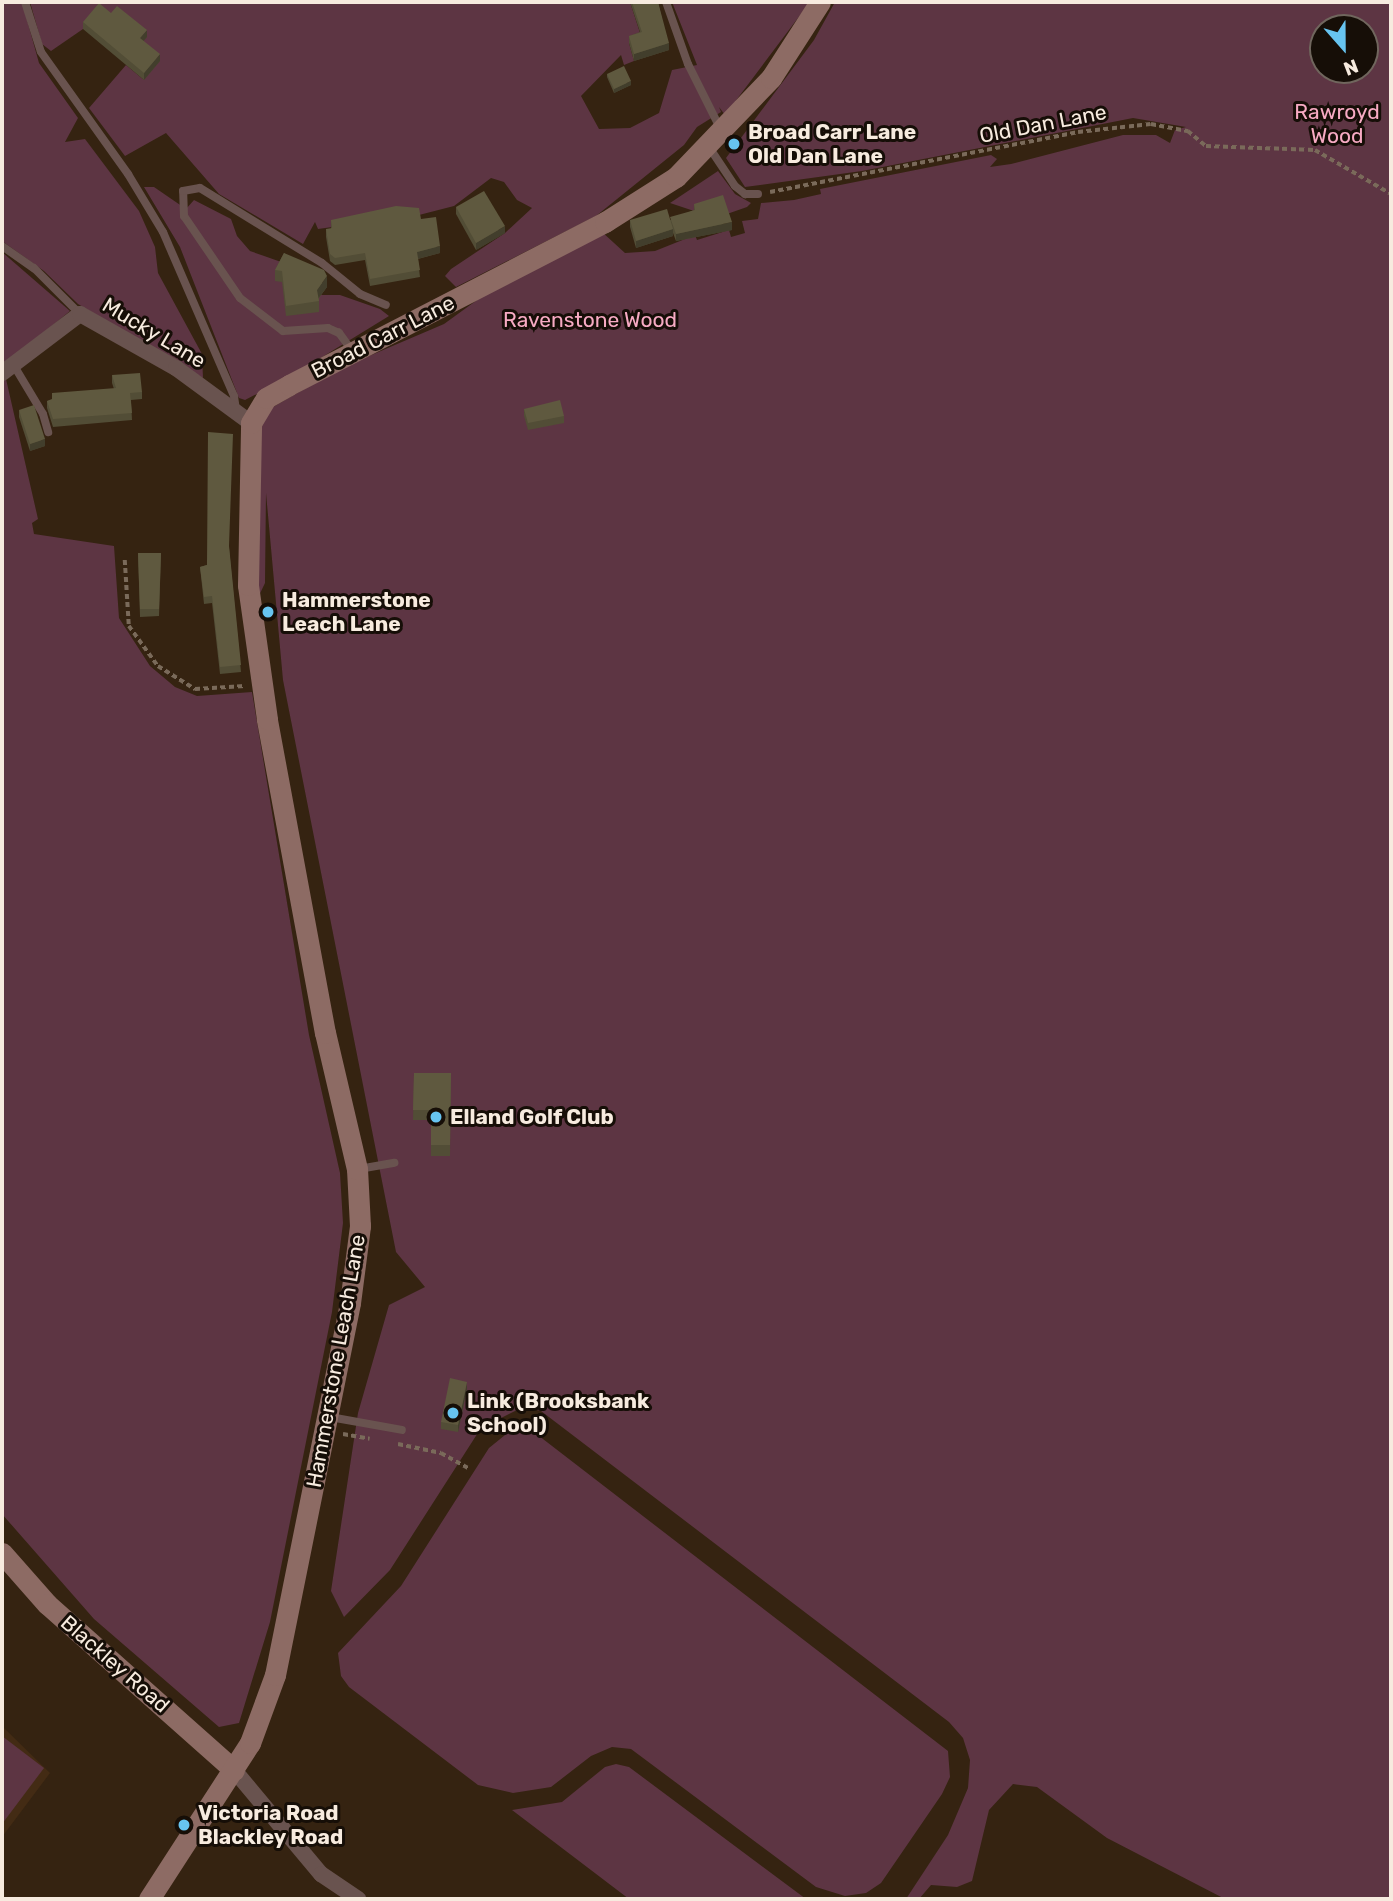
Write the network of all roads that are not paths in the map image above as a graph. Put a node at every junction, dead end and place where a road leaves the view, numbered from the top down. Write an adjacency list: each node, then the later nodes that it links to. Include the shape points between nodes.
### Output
1 (25, 2): 11 (lane, via 41,52 128,174 163,232)
2 (666, 2): 4 (lane)
3 (820, 2): 4 (street, Broad Carr Lane, via 771,78)
4 (715, 140): 5 (lane, via 740,191); 9 (street, Broad Carr Lane, via 676,177 605,222)
5 (758, 194)
6 (2, 246): 8 (lane, via 34,268)
7 (386, 305): 9 (lane, via 360,294 322,263 200,188 183,191 184,216 240,298 283,331 328,328 339,333)
8 (80, 314): 10 (street, Mucky Lane); 11 (street, Mucky Lane, via 176,368)
9 (353, 352): 11 (street, Broad Carr Lane, via 266,398)
10 (8, 369): 12 (lane, via 43,414)
11 (244, 417): 14 (street, Hammerstone Leach Lane, via 248,585 261,685 325,1033)
12 (48, 432)
13 (394, 1163): 14 (lane)
14 (357, 1169): 15 (street, Hammerstone Leach Lane, via 359,1246)
15 (326, 1424): 16 (lane); 18 (street, Hammerstone Leach Lane, via 275,1675 257,1726)
16 (402, 1430)
17 (2, 1552): 18 (street, Blackley Road, via 47,1604)
18 (234, 1770): 19 (street, Hammerstone Leach Lane); 20 (street, via 321,1874)
19 (149, 1899)
20 (358, 1899)

